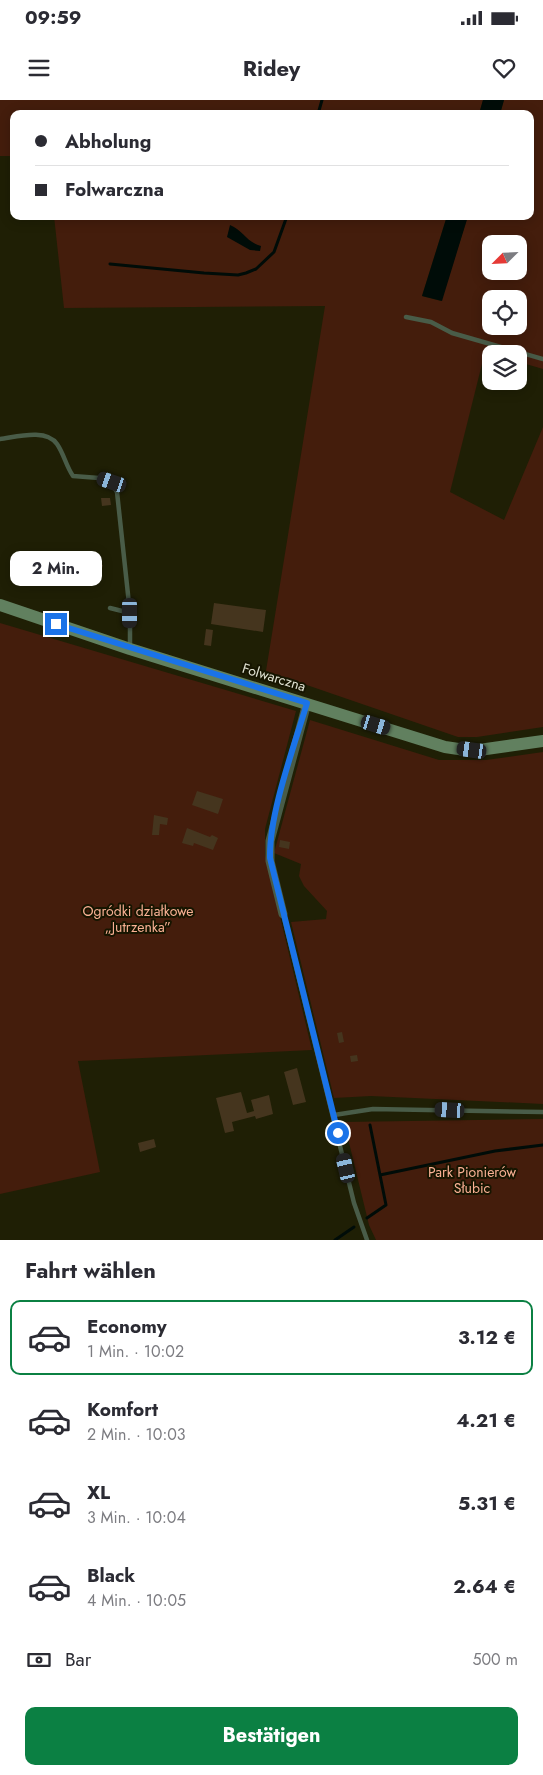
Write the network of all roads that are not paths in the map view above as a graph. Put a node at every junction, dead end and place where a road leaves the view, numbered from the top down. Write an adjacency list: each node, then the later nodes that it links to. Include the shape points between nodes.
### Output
1 (406, 317): 2 (lane, via 431,322 452,333)
2 (543, 359)
3 (0, 439): 6 (lane, via 51,437 74,476 112,482 117,492)
4 (0, 605): 7 (street, Folwarczna)
5 (110, 608): 6 (lane)
6 (130, 613): 7 (lane)
7 (130, 649): 8 (street, Folwarczna)
8 (307, 703): 9 (street, Folwarczna, via 445,747 472,750); 10 (street, via 270,841 270,861)
9 (543, 741)
10 (284, 914): 12 (lane)
11 (543, 1112): 12 (lane, via 373,1110)
12 (334, 1115): 13 (lane, via 354,1203)
13 (367, 1240)

